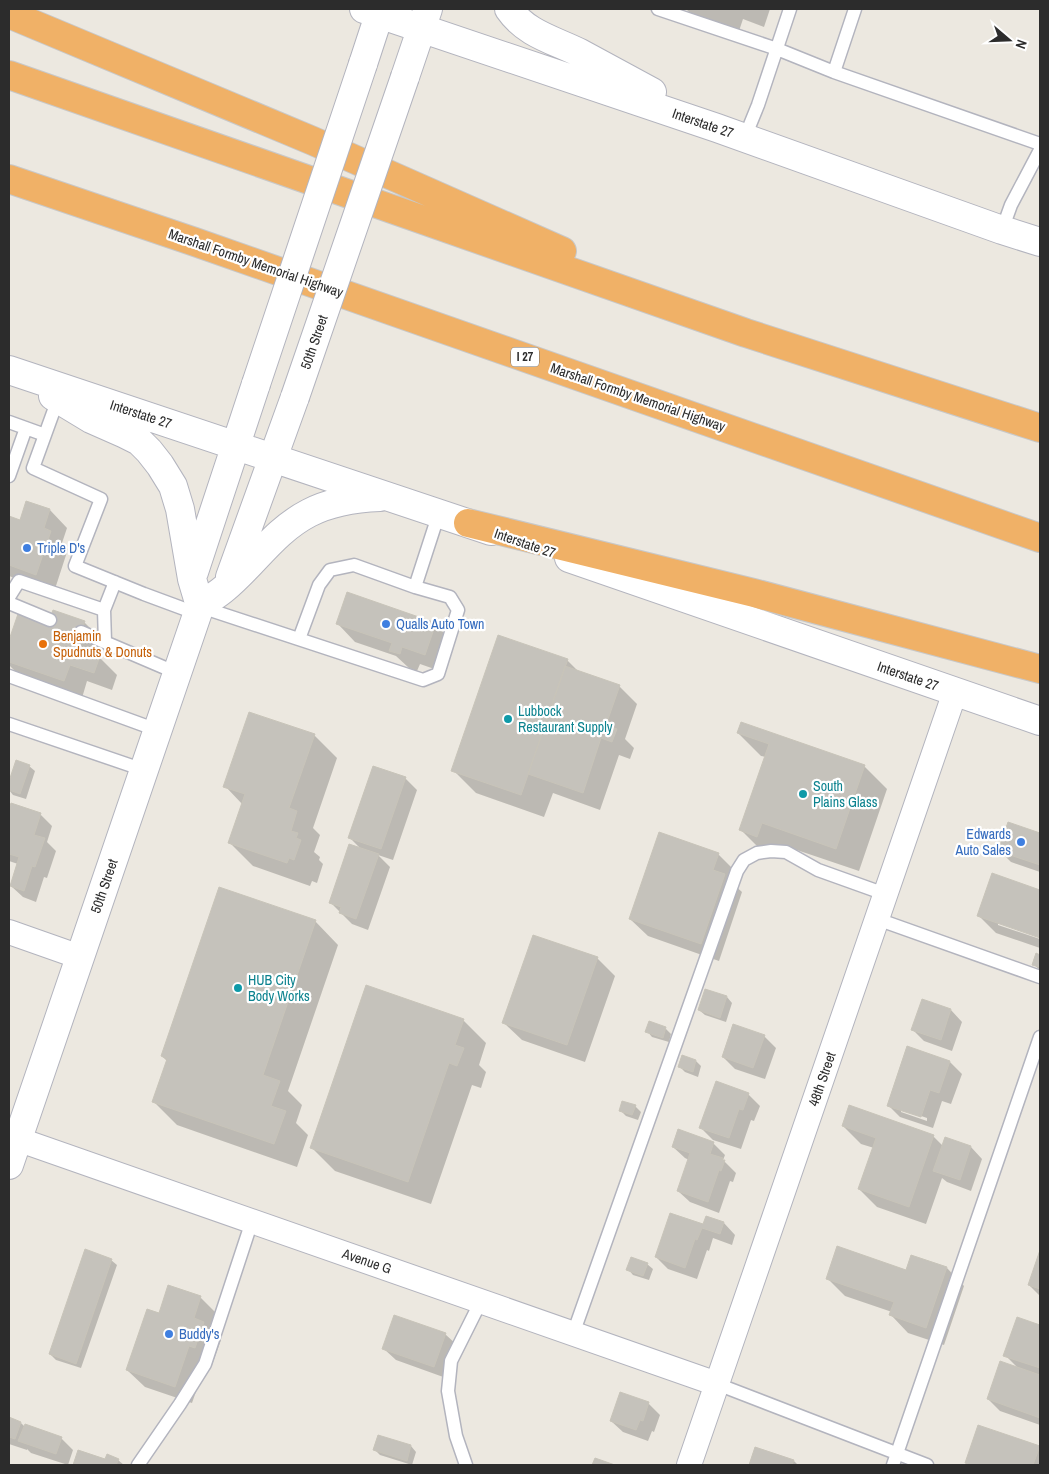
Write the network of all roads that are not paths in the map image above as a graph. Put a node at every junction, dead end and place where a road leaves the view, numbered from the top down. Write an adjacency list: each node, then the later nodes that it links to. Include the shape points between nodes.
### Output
1 (509, 9): 11 (main road, via 516,19 541,36 579,53)
2 (658, 9): 8 (lane)
3 (790, 9): 8 (lane)
4 (855, 9): 9 (lane)
5 (375, 10): 7 (main road, Interstate 27); 25 (main road, bridge, via 362,64)
6 (9, 14): 18 (highway, via 314,140)
7 (425, 19): 11 (main road, Interstate 27); 26 (main road, 50th Street, bridge)
8 (777, 49): 9 (lane); 12 (lane)
9 (834, 72): 13 (lane)
10 (9, 75): 18 (highway)
11 (717, 128): 12 (main road, Interstate 27)
12 (744, 138): 16 (main road, Interstate 27)
13 (1040, 144)
14 (1040, 150): 16 (lane, via 1011,205)
15 (9, 179): 31 (highway, Marshall Formby Memorial Highway / I 27)
16 (1002, 230): 17 (main road, Interstate 27)
17 (1040, 242)
18 (746, 334): 23 (highway)
19 (11, 370): 20 (main road); 25 (main road, Interstate 27)
20 (58, 399): 24 (lane); 32 (main road, via 91,419 139,441 149,451 173,486 182,516)
21 (9, 422): 22 (lane)
22 (26, 428): 24 (lane); 27 (lane)
23 (1040, 428)
24 (45, 435): 33 (lane, via 33,468 101,500 75,566)
25 (235, 445): 26 (main road, Interstate 27); 32 (main road)
26 (274, 458): 28 (main road, Interstate 27); 35 (main road, 50th Street)
27 (9, 476)
28 (389, 496): 29 (main road, Interstate 27); 35 (main road, via 342,502 310,513 272,540)
29 (439, 514): 30 (main road, Interstate 27); 34 (lane)
30 (468, 523): 44 (highway, via 754,593); 47 (main road, Interstate 27)
31 (1040, 538)
32 (192, 579): 39 (main road)
33 (115, 582): 38 (lane); 39 (lane)
34 (415, 587): 42 (lane, via 354,565 330,570 319,585); 42 (lane, via 450,597 458,610 438,674 423,680)
35 (226, 588): 39 (main road)
36 (9, 597): 38 (lane, via 20,581)
37 (9, 603): 40 (lane)
38 (104, 610): 43 (lane)
39 (199, 610): 42 (lane); 45 (main road, 50th Street)
40 (50, 620)
41 (81, 632): 43 (lane)
42 (300, 639)
43 (105, 642): 45 (lane)
44 (1040, 669)
45 (177, 672): 50 (main road, 50th Street)
46 (9, 676): 50 (lane)
47 (955, 692): 48 (main road, Interstate 27); 52 (street, 48th Street)
48 (1040, 722)
49 (9, 724): 51 (lane)
50 (157, 730): 51 (main road, 50th Street)
51 (144, 770): 55 (main road, 50th Street)
52 (885, 894): 53 (street, 48th Street); 62 (lane, via 818,870 786,852 757,853 744,860 737,871)
53 (877, 919): 56 (lane); 63 (street, 48th Street)
54 (9, 932): 55 (street)
55 (80, 957): 58 (main road, 50th Street)
56 (1040, 977)
57 (1040, 1036): 64 (lane)
58 (17, 1139): 59 (main road, 50th Street); 60 (street, Avenue G)
59 (9, 1165)
60 (252, 1221): 61 (street, Avenue G); 65 (lane, via 205,1364)
61 (481, 1301): 62 (street, Avenue G); 66 (lane, via 451,1361 448,1391 456,1436)
62 (573, 1334): 63 (street, Avenue G)
63 (717, 1384): 64 (lane); 67 (street, 48th Street)
64 (895, 1459): 68 (lane)
65 (138, 1465)
66 (466, 1465)
67 (689, 1465)
68 (927, 1465)

